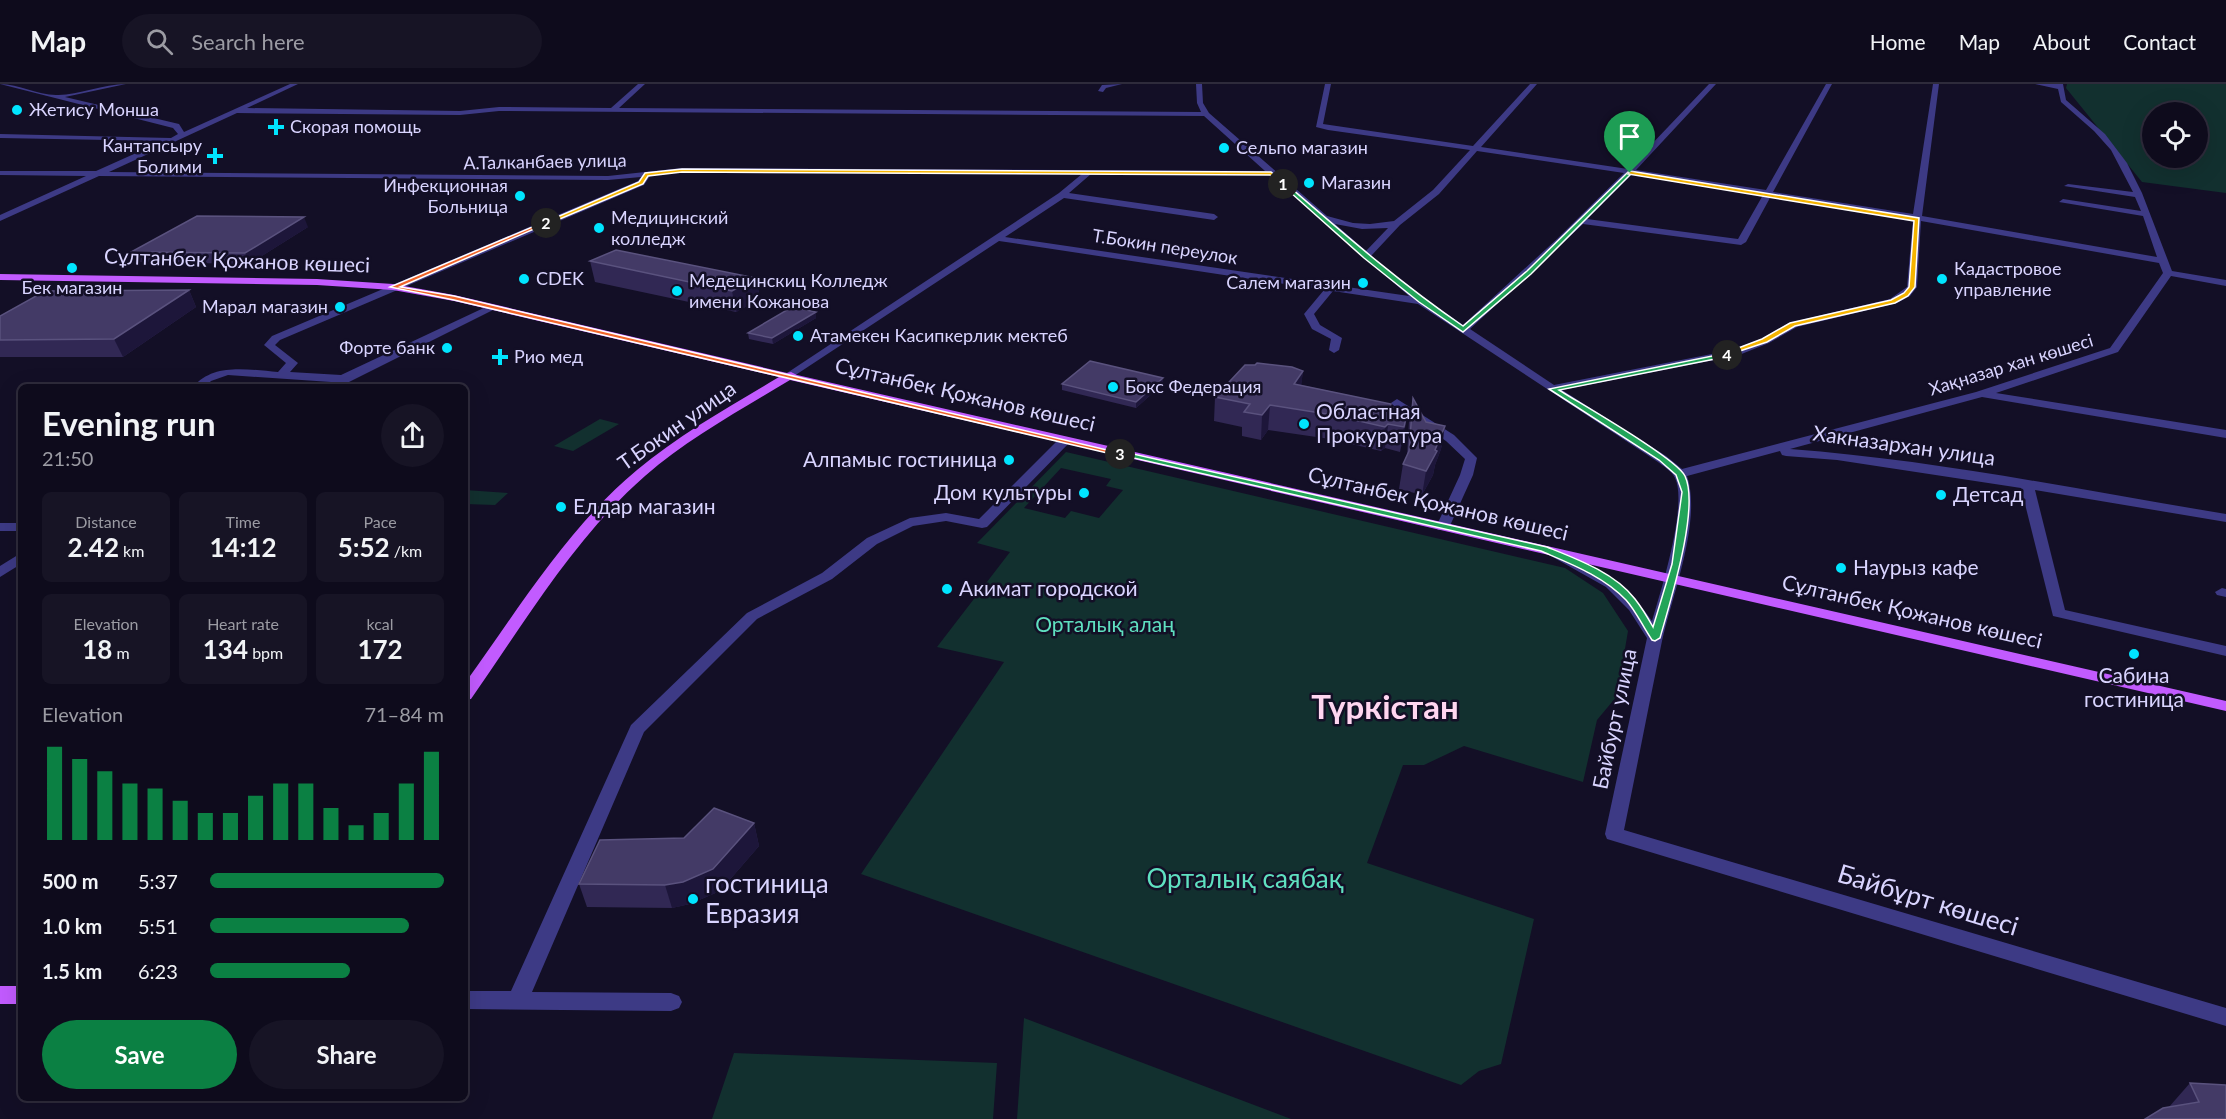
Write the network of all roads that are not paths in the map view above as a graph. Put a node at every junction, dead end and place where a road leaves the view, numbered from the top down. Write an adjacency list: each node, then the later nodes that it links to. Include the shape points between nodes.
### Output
1 (2, 84): 15 (street)
2 (123, 84): 15 (street)
3 (295, 84): 17 (street)
4 (642, 84): 16 (street)
5 (1119, 84): 14 (street, via 1104,86)
6 (1199, 84): 18 (street, via 1200,103)
7 (1328, 84): 22 (street, via 1319,125)
8 (1534, 84): 22 (street)
9 (1713, 84): 26 (street)
10 (1828, 84): 30 (street)
11 (1936, 84): 38 (street)
12 (2038, 84): 13 (street)
13 (2061, 85): 32 (street, via 2063,101 2092,124 2115,150)
14 (1101, 92)
15 (57, 97): 19 (street, via 176,126)
16 (612, 110): 17 (street); 18 (street)
17 (235, 111): 19 (street)
18 (1206, 114): 25 (street)
19 (182, 134): 21 (street)
20 (0, 136): 21 (street)
21 (172, 139): 24 (street)
22 (1476, 148): 26 (street); 40 (street, via 1436,192)
23 (0, 172): 24 (street, А.Талканбаев улица)
24 (96, 173): 27 (street, А.Талканбаев улица, via 596,178); 37 (street)
25 (1271, 173): 28 (street, А.Талканбаев улица); 36 (street)
26 (1630, 173): 30 (street); 39 (street)
27 (647, 174): 28 (street, А.Талканбаев улица, via 682,170); 47 (street, via 641,183)
28 (1087, 174): 31 (street, Т.Бокин улица)
29 (2068, 186): 32 (street)
30 (1769, 194): 38 (street); 39 (street, via 1741,242)
31 (1062, 195): 35 (street); 41 (street, Т.Бокин улица)
32 (2138, 195): 34 (street)
33 (2064, 202): 34 (street)
34 (2145, 214): 43 (street)
35 (1214, 217)
36 (1321, 217): 40 (street, via 1357,227); 42 (street)
37 (0, 218)
38 (1917, 219): 43 (street); 58 (street, via 1912,287 1893,302 1793,325 1735,353)
39 (1582, 221): 51 (street)
40 (1397, 223): 42 (street)
41 (996, 238): 48 (street, Т.Бокин переулок); 54 (street, Т.Бокин улица)
42 (1366, 256): 49 (street)
43 (2163, 261): 44 (street)
44 (2168, 273): 46 (street); 59 (street, Хақназар хан көшесі, via 2114,350)
45 (0, 277): 47 (main road, Сұлтанбек Қожанов көшесі, via 316,282)
46 (2226, 282)
47 (393, 287): 50 (main road, Сұлтанбек Қожанов көшесі); 53 (street, via 270,343 292,363)
48 (1330, 288): 49 (street, Т.Бокин переулок); 52 (street, via 1309,314 1316,327 1337,338)
49 (1421, 301): 51 (street)
50 (494, 307): 54 (main road, Сұлтанбек Қожанов көшесі); 55 (street)
51 (1463, 330): 58 (street)
52 (1334, 350)
53 (281, 375): 55 (street); 56 (street, via 227,372)
54 (791, 375): 62 (main road, Сұлтанбек Қожанов көшесі); 76 (main road, Т.Бокин улица, via 720,417 642,471 608,504 582,532)
55 (343, 379): 57 (street)
56 (202, 384)
57 (336, 384)
58 (1552, 389): 64 (street)
59 (1980, 394): 61 (street); 63 (street, Хақназар хан көшесі)
60 (1397, 404): 69 (street, via 1450,438 1471,458)
61 (2226, 434)
62 (1064, 441): 69 (main road, Сұлтанбек Қожанов көшесі); 82 (street, via 982,524 946,517 910,522 872,541 826,576 752,616 637,729)
63 (1774, 451): 64 (street, Хақназар хан көшесі); 65 (street, Хакназархан улица, via 1866,460)
64 (1680, 474): 73 (street, Байбурт улица, via 1686,492)
65 (2028, 486): 66 (street, Хакназархан улица); 75 (street, via 2058,612)
66 (2226, 518)
67 (0, 527): 68 (street)
68 (18, 527)
69 (1443, 527): 70 (main road, Сұлтанбек Қожанов көшесі)
70 (1544, 549): 73 (main road, Сұлтанбек Қожанов көшесі); 74 (street, via 1614,585 1631,600)
71 (18, 559): 72 (street)
72 (0, 573)
73 (1672, 579): 74 (street, Байбурт улица); 77 (main road, Сұлтанбек Қожанов көшесі)
74 (1655, 638): 78 (street, Байбурт улица)
75 (2226, 651)
76 (468, 691)
77 (2226, 706)
78 (1614, 834): 84 (street, Байбұрт көшесі)
79 (0, 994): 80 (main road)
80 (18, 995)
81 (468, 1000): 82 (street)
82 (517, 1001): 83 (street)
83 (671, 1002)
84 (2226, 1017)

